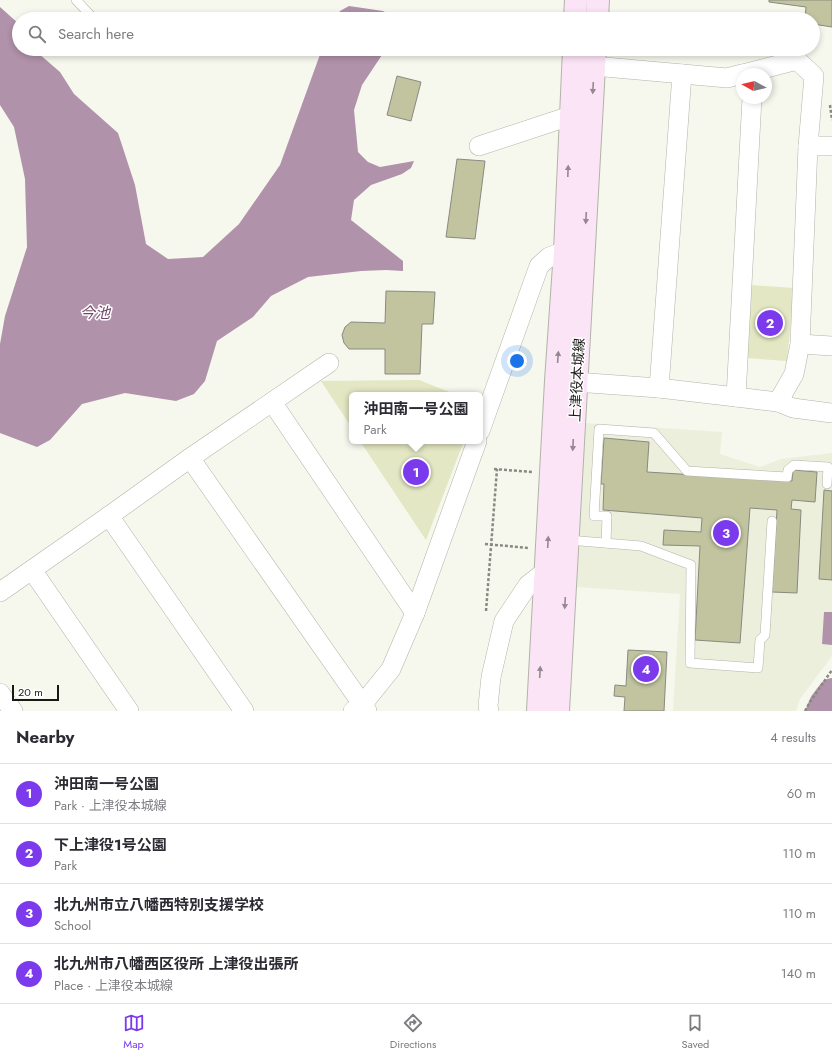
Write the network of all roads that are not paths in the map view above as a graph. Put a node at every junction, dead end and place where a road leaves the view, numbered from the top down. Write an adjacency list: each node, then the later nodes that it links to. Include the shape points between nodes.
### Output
1 (76, 0): 4 (lane)
2 (576, 0): 5 (street)
3 (598, 0): 6 (street)
4 (87, 12)
5 (575, 12)
6 (597, 12)
7 (574, 56): 13 (street, 上津役本城線)
8 (595, 58): 10 (street); 17 (street, 上津役本城線, one-way to 17)
9 (769, 68): 15 (street, via 797,60 814,76)
10 (682, 74): 11 (street, via 727,78); 22 (street)
11 (736, 76)
12 (752, 104): 23 (street)
13 (570, 116): 14 (street); 17 (street, 上津役本城線, one-way to 13)
14 (479, 146)
15 (808, 146): 16 (street); 18 (street)
16 (832, 146)
17 (575, 252): 21 (street, 上津役本城線); 27 (street, via 549,257 539,266)
18 (800, 344): 19 (street); 25 (street, via 794,374)
19 (832, 346)
20 (330, 363): 24 (street)
21 (566, 381): 22 (street); 33 (street, 上津役本城線, one-way to 33); 36 (street, 上津役本城線, one-way to 21)
22 (659, 388): 23 (street)
23 (736, 397): 25 (street)
24 (272, 402): 29 (street); 38 (street)
25 (778, 402): 26 (street, via 793,408)
26 (832, 413)
27 (483, 423)
28 (476, 444): 38 (street)
29 (190, 458): 31 (street); 40 (street)
30 (827, 484): 34 (lane, via 828,467 794,465 788,470 788,477 687,471 654,433 599,430 594,516 607,516)
31 (109, 516): 35 (street); 43 (street)
32 (772, 521): 34 (lane, via 765,635 760,640 758,668 690,663 692,565 641,546)
33 (568, 540): 34 (lane); 36 (street, 上津役本城線)
34 (606, 544)
35 (32, 570): 37 (street); 42 (street)
36 (556, 572): 44 (street, via 528,585 504,622 491,677 488,706); 45 (street, 上津役本城線, one-way to 36); 46 (street, 上津役本城線, one-way to 46)
37 (0, 592)
38 (415, 613): 40 (street, via 391,669)
39 (0, 693): 41 (street)
40 (361, 709)
41 (13, 711)
42 (129, 711)
43 (244, 711)
44 (490, 711)
45 (538, 711)
46 (558, 711)

